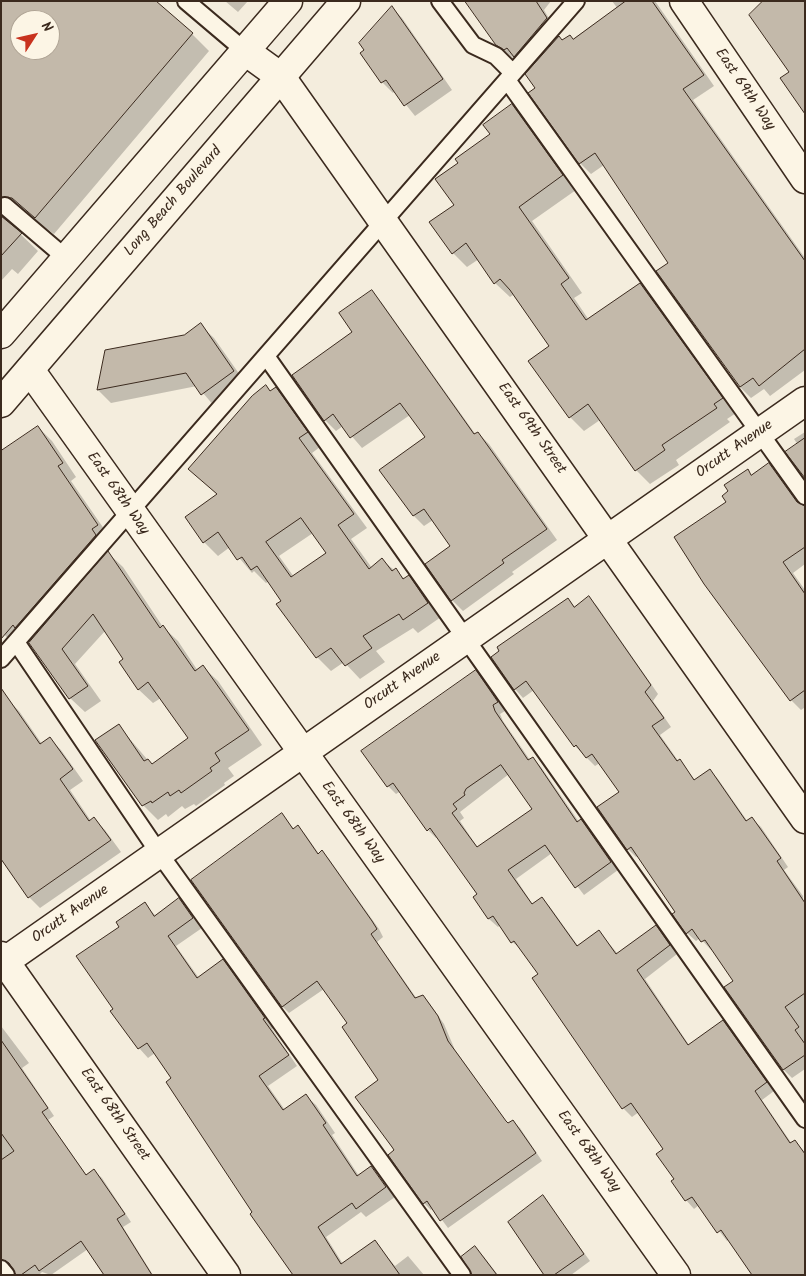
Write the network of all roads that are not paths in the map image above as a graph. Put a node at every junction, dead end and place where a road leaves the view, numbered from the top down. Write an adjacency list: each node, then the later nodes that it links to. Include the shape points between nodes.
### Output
1 (186, 1): 7 (lane)
2 (288, 1): 7 (street)
3 (346, 1): 9 (street, Long Beach Boulevard)
4 (440, 1): 8 (lane, via 473,45 496,56)
5 (576, 1): 8 (lane)
6 (684, 1): 10 (street, East 69th Way)
7 (245, 51): 9 (street, East 69th Street); 13 (street)
8 (510, 76): 12 (lane); 19 (lane)
9 (282, 77): 12 (street, East 69th Street); 16 (street, Long Beach Boulevard)
10 (805, 179)
11 (5, 206): 13 (lane)
12 (383, 222): 15 (lane); 22 (street, East 69th Street)
13 (67, 258): 14 (street)
14 (1, 334)
15 (266, 356): 21 (lane); 23 (lane)
16 (30, 370): 18 (street, Long Beach Boulevard); 21 (street, East 68th Way)
17 (805, 401): 19 (street, Orcutt Avenue)
18 (1, 403)
19 (759, 433): 20 (lane); 22 (street, Orcutt Avenue)
20 (805, 496)
21 (130, 512): 24 (lane); 26 (street, East 68th Way)
22 (608, 538): 23 (street, Orcutt Avenue); 27 (street, East 69th Street)
23 (466, 638): 26 (street, Orcutt Avenue); 30 (lane)
24 (16, 642): 25 (lane); 28 (lane)
25 (1, 659)
26 (302, 753): 28 (street, Orcutt Avenue); 35 (street, East 68th Way)
27 (805, 819)
28 (159, 853): 29 (street, Orcutt Avenue); 34 (lane)
29 (2, 960): 33 (street, East 68th Street)
30 (805, 1119)
31 (1, 1269): 32 (lane)
32 (6, 1275)
33 (226, 1275)
34 (462, 1275)
35 (676, 1275)

